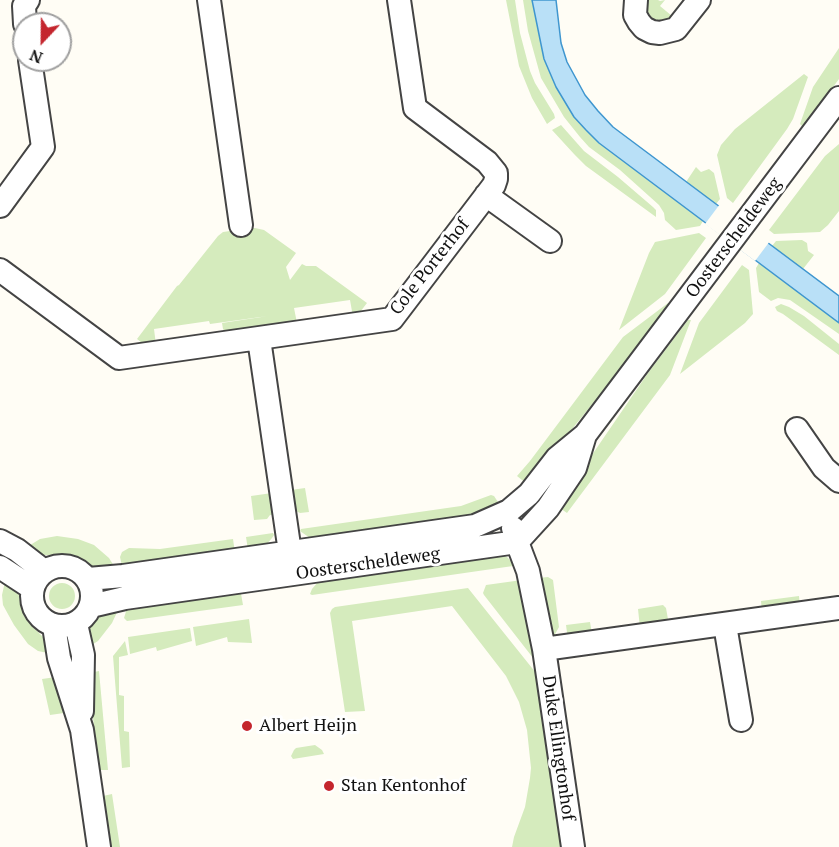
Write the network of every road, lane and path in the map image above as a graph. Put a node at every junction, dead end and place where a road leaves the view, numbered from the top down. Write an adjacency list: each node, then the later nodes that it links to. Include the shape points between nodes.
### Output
1 (209, 0): 9 (street)
2 (399, 0): 7 (street, Cole Porterhof, via 415,108 492,167 496,179)
3 (636, 0): 4 (street, via 635,15 639,22 660,33 676,29)
4 (699, 0)
5 (32, 72): 8 (street, via 43,147)
6 (839, 98): 14 (street, Oosterscheldeweg)
7 (486, 195): 10 (street); 12 (street, Cole Porterhof, via 392,319)
8 (0, 206)
9 (241, 225)
10 (550, 241)
11 (0, 270): 12 (street, Cole Porterhof, via 119,358)
12 (259, 339): 19 (street)
13 (796, 429): 15 (street, via 824,468)
14 (585, 435): 16 (street, Oosterscheldeweg, via 557,458 529,494); 18 (street, Oosterscheldeweg, via 575,468 548,508)
15 (839, 481)
16 (509, 511): 18 (street, Duke Ellingtonhof); 19 (street, Oosterscheldeweg, via 475,526)
17 (0, 541): 23 (street, via 17,550)
18 (517, 543): 21 (street, Oosterscheldeweg); 28 (street, Duke Ellingtonhof, via 528,571)
19 (290, 552): 21 (street); 22 (street, Oosterscheldeweg)
20 (0, 567): 23 (street)
21 (294, 574): 24 (street, Oosterscheldeweg)
22 (88, 579): 23 (street, via 76,568 60,565); 24 (street, via 93,592)
23 (38, 580): 26 (street, via 31,600 35,612 43,621)
24 (91, 606): 26 (street, via 85,616)
25 (839, 608): 27 (street, Duke Ellingtonhof)
26 (65, 625): 30 (street, via 59,658 82,730)
27 (725, 625): 28 (street, Duke Ellingtonhof); 29 (street)
28 (544, 649): 31 (street, Duke Ellingtonhof)
29 (741, 720)
30 (99, 847)
31 (573, 847)

